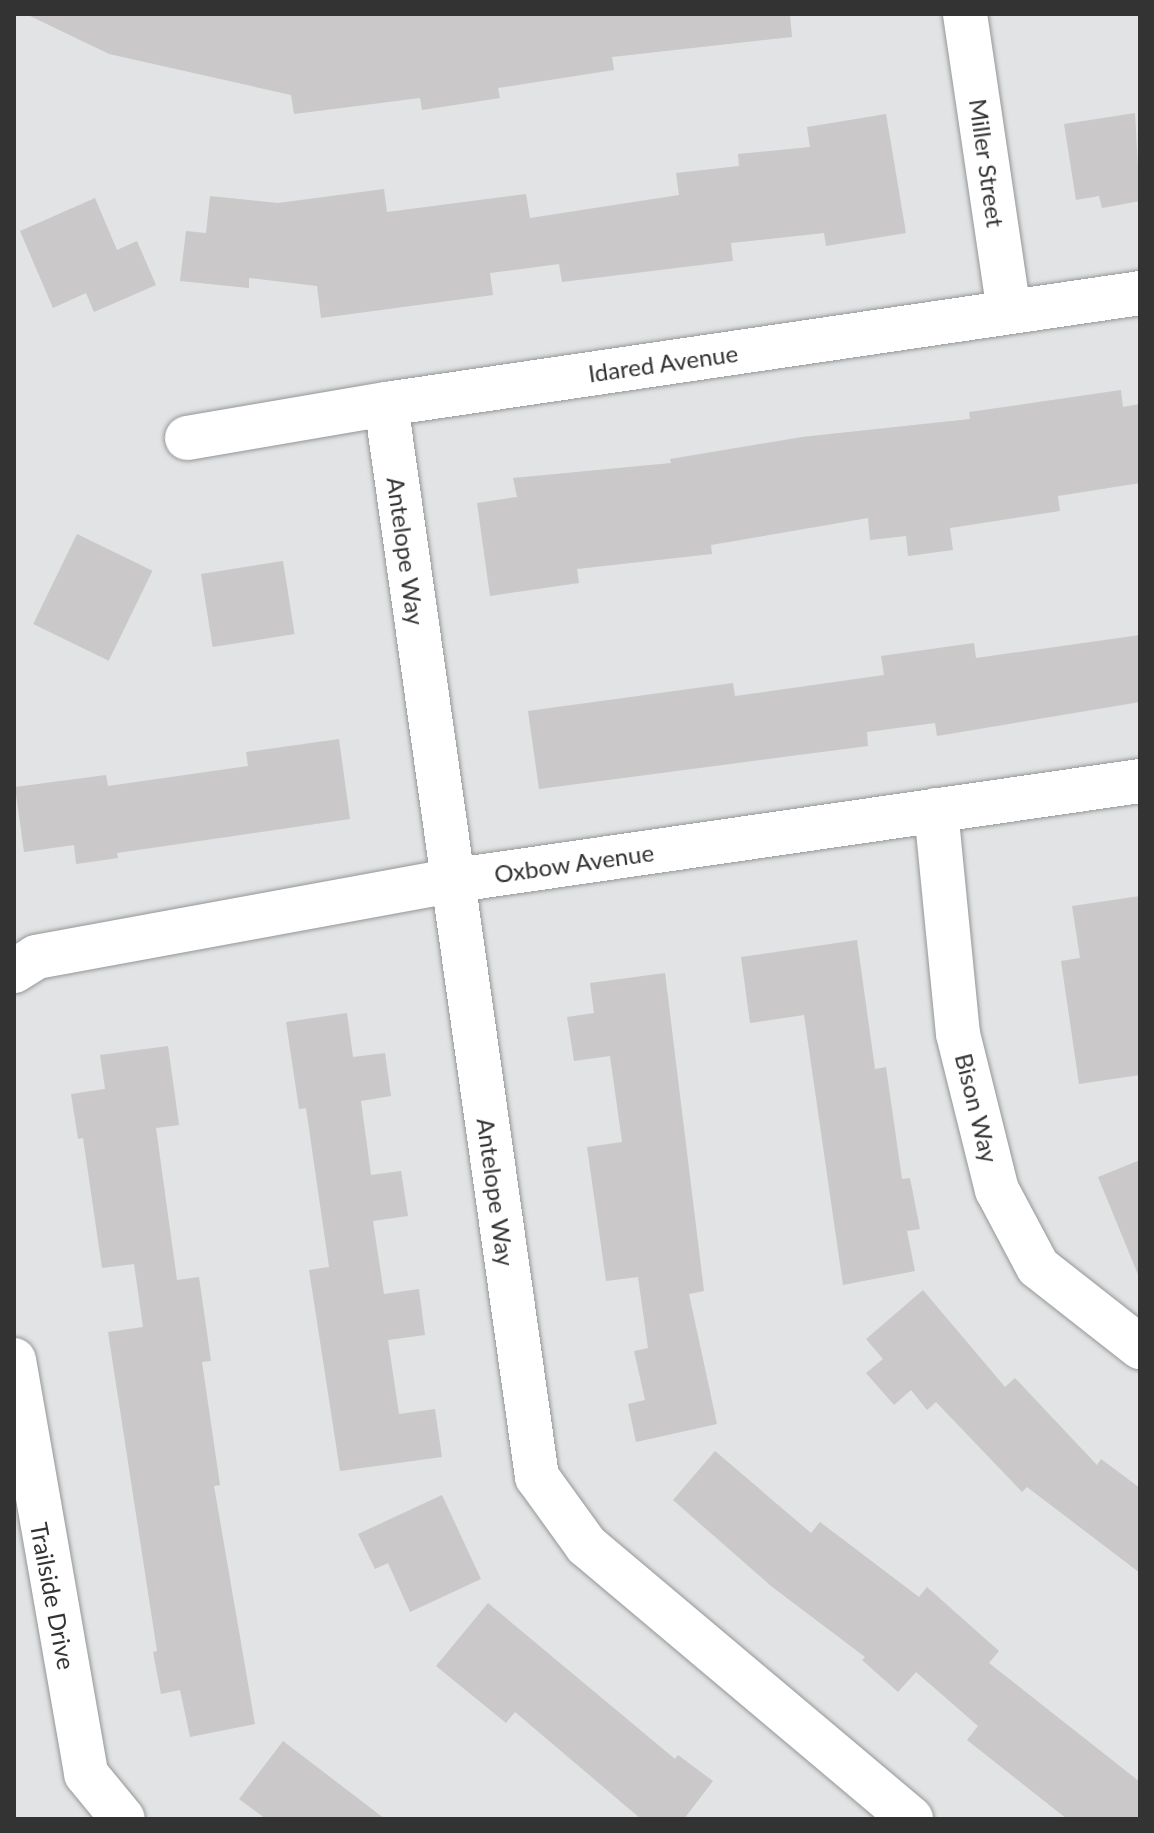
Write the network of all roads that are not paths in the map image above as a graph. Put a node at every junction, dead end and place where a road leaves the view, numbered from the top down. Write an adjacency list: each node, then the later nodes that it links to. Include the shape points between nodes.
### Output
1 (965, 14): 3 (street, Miller Street)
2 (1140, 293): 3 (street, Idared Avenue)
3 (1009, 312): 4 (street, Idared Avenue)
4 (386, 404): 5 (street, Idared Avenue); 8 (street, Antelope Way)
5 (187, 438)
6 (1140, 781): 7 (street, Oxbow Avenue)
7 (936, 810): 8 (street, Oxbow Avenue); 10 (street, Bison Way, via 958,1034 997,1190 1038,1267)
8 (450, 881): 9 (street, Oxbow Avenue, via 36,957); 13 (street, Antelope Way, via 537,1477 586,1545)
9 (14, 971)
10 (1140, 1347)
11 (14, 1360): 12 (street, Trailside Drive, via 86,1774)
12 (123, 1819)
13 (911, 1819)

